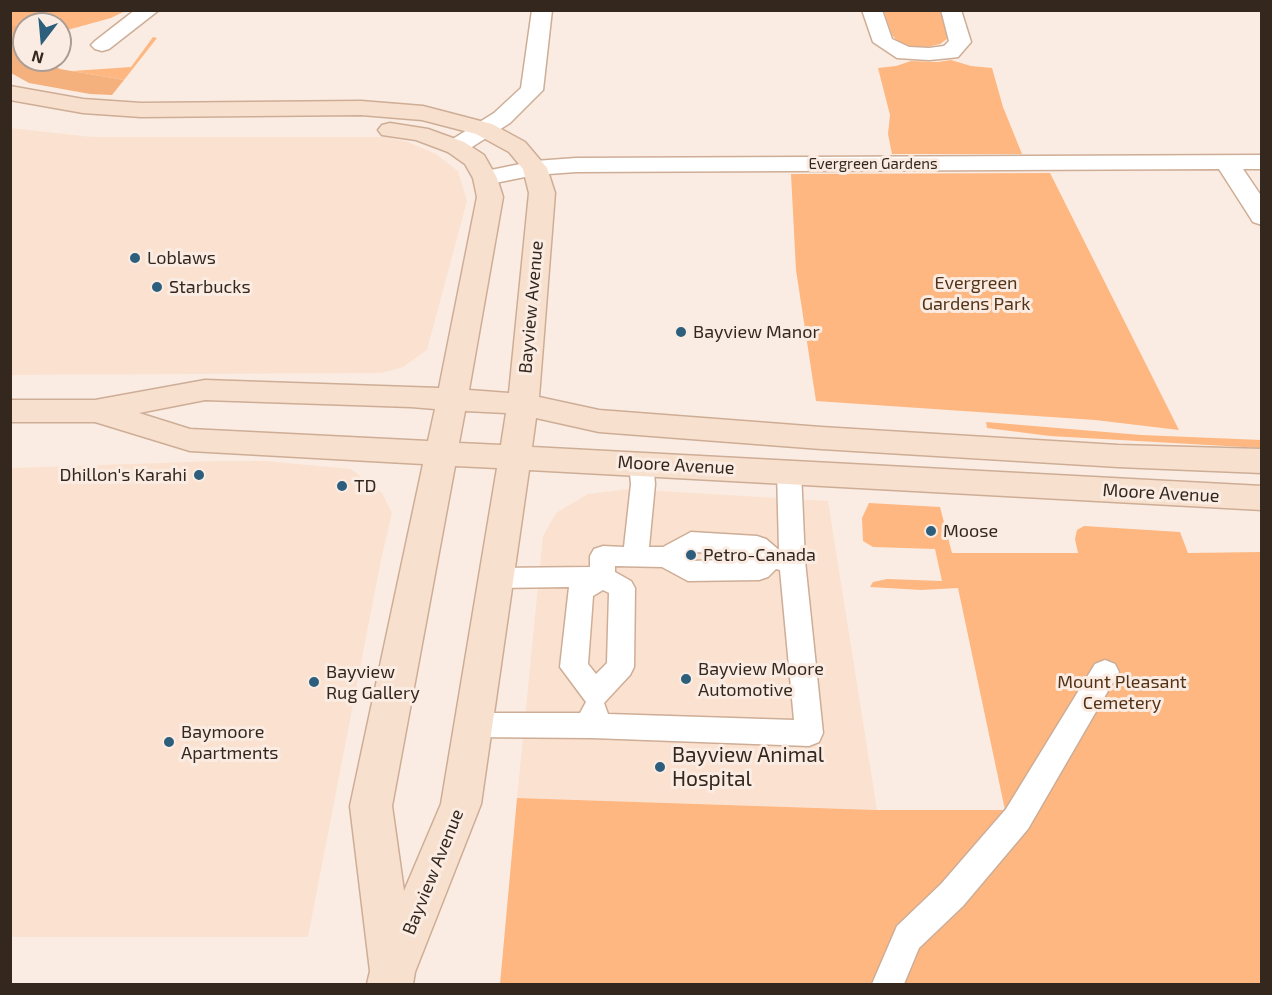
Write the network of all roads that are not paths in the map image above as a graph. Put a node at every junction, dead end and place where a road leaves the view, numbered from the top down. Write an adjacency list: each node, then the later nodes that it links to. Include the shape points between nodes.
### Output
1 (149, 10): 5 (street)
2 (542, 10): 8 (street, via 532,90)
3 (872, 10): 4 (street, via 885,44 905,52 929,54 950,52 960,42)
4 (951, 10)
5 (102, 45)
6 (10, 93): 8 (main road, Bayview Avenue, via 83,106 141,110 397,109)
7 (10, 115): 9 (main road, via 124,128 392,130 420,134)
8 (484, 129): 9 (street); 12 (main road, Bayview Avenue, via 517,147)
9 (456, 147): 13 (main road, via 475,160)
10 (1226, 162): 11 (street, Evergreen Gardens); 12 (street, Evergreen Gardens); 14 (street)
11 (1262, 162)
12 (535, 168): 13 (street, Evergreen Gardens); 16 (main road, Bayview Avenue, via 542,193)
13 (485, 178): 15 (main road, Bayview Avenue, via 490,197)
14 (1262, 217)
15 (451, 399): 16 (main road, Moore Avenue); 18 (main road, Moore Avenue, via 205,390); 20 (main road, Bayview Avenue)
16 (523, 404): 19 (main road, Moore Avenue, via 599,421); 21 (main road, Bayview Avenue)
17 (10, 411): 18 (main road, Moore Avenue)
18 (94, 411): 20 (main road, Moore Avenue, via 190,440)
19 (867, 440): 22 (main road, Moore Avenue); 25 (main road)
20 (441, 453): 21 (main road, Moore Avenue); 35 (main road, Bayview Avenue, via 371,806)
21 (514, 457): 23 (main road, Moore Avenue); 30 (main road, Bayview Avenue)
22 (1262, 462)
23 (641, 463): 24 (main road, Moore Avenue); 27 (lane)
24 (789, 471): 25 (main road, Moore Avenue); 28 (lane)
25 (871, 476): 26 (main road, Moore Avenue)
26 (1262, 498)
27 (636, 556): 28 (lane, via 667,557 688,571 759,570); 29 (lane, via 603,556)
28 (781, 560): 34 (lane, via 809,733)
29 (602, 577): 30 (lane); 32 (lane, via 580,591 574,667); 32 (lane, via 622,588 620,667)
30 (496, 578): 33 (main road, Bayview Avenue)
31 (1105, 672): 36 (lane, via 1017,819 952,895 908,937)
32 (596, 694): 34 (lane)
33 (472, 725): 34 (lane); 35 (main road, Bayview Avenue, via 461,804)
34 (592, 726)
35 (391, 978)
36 (888, 984)

